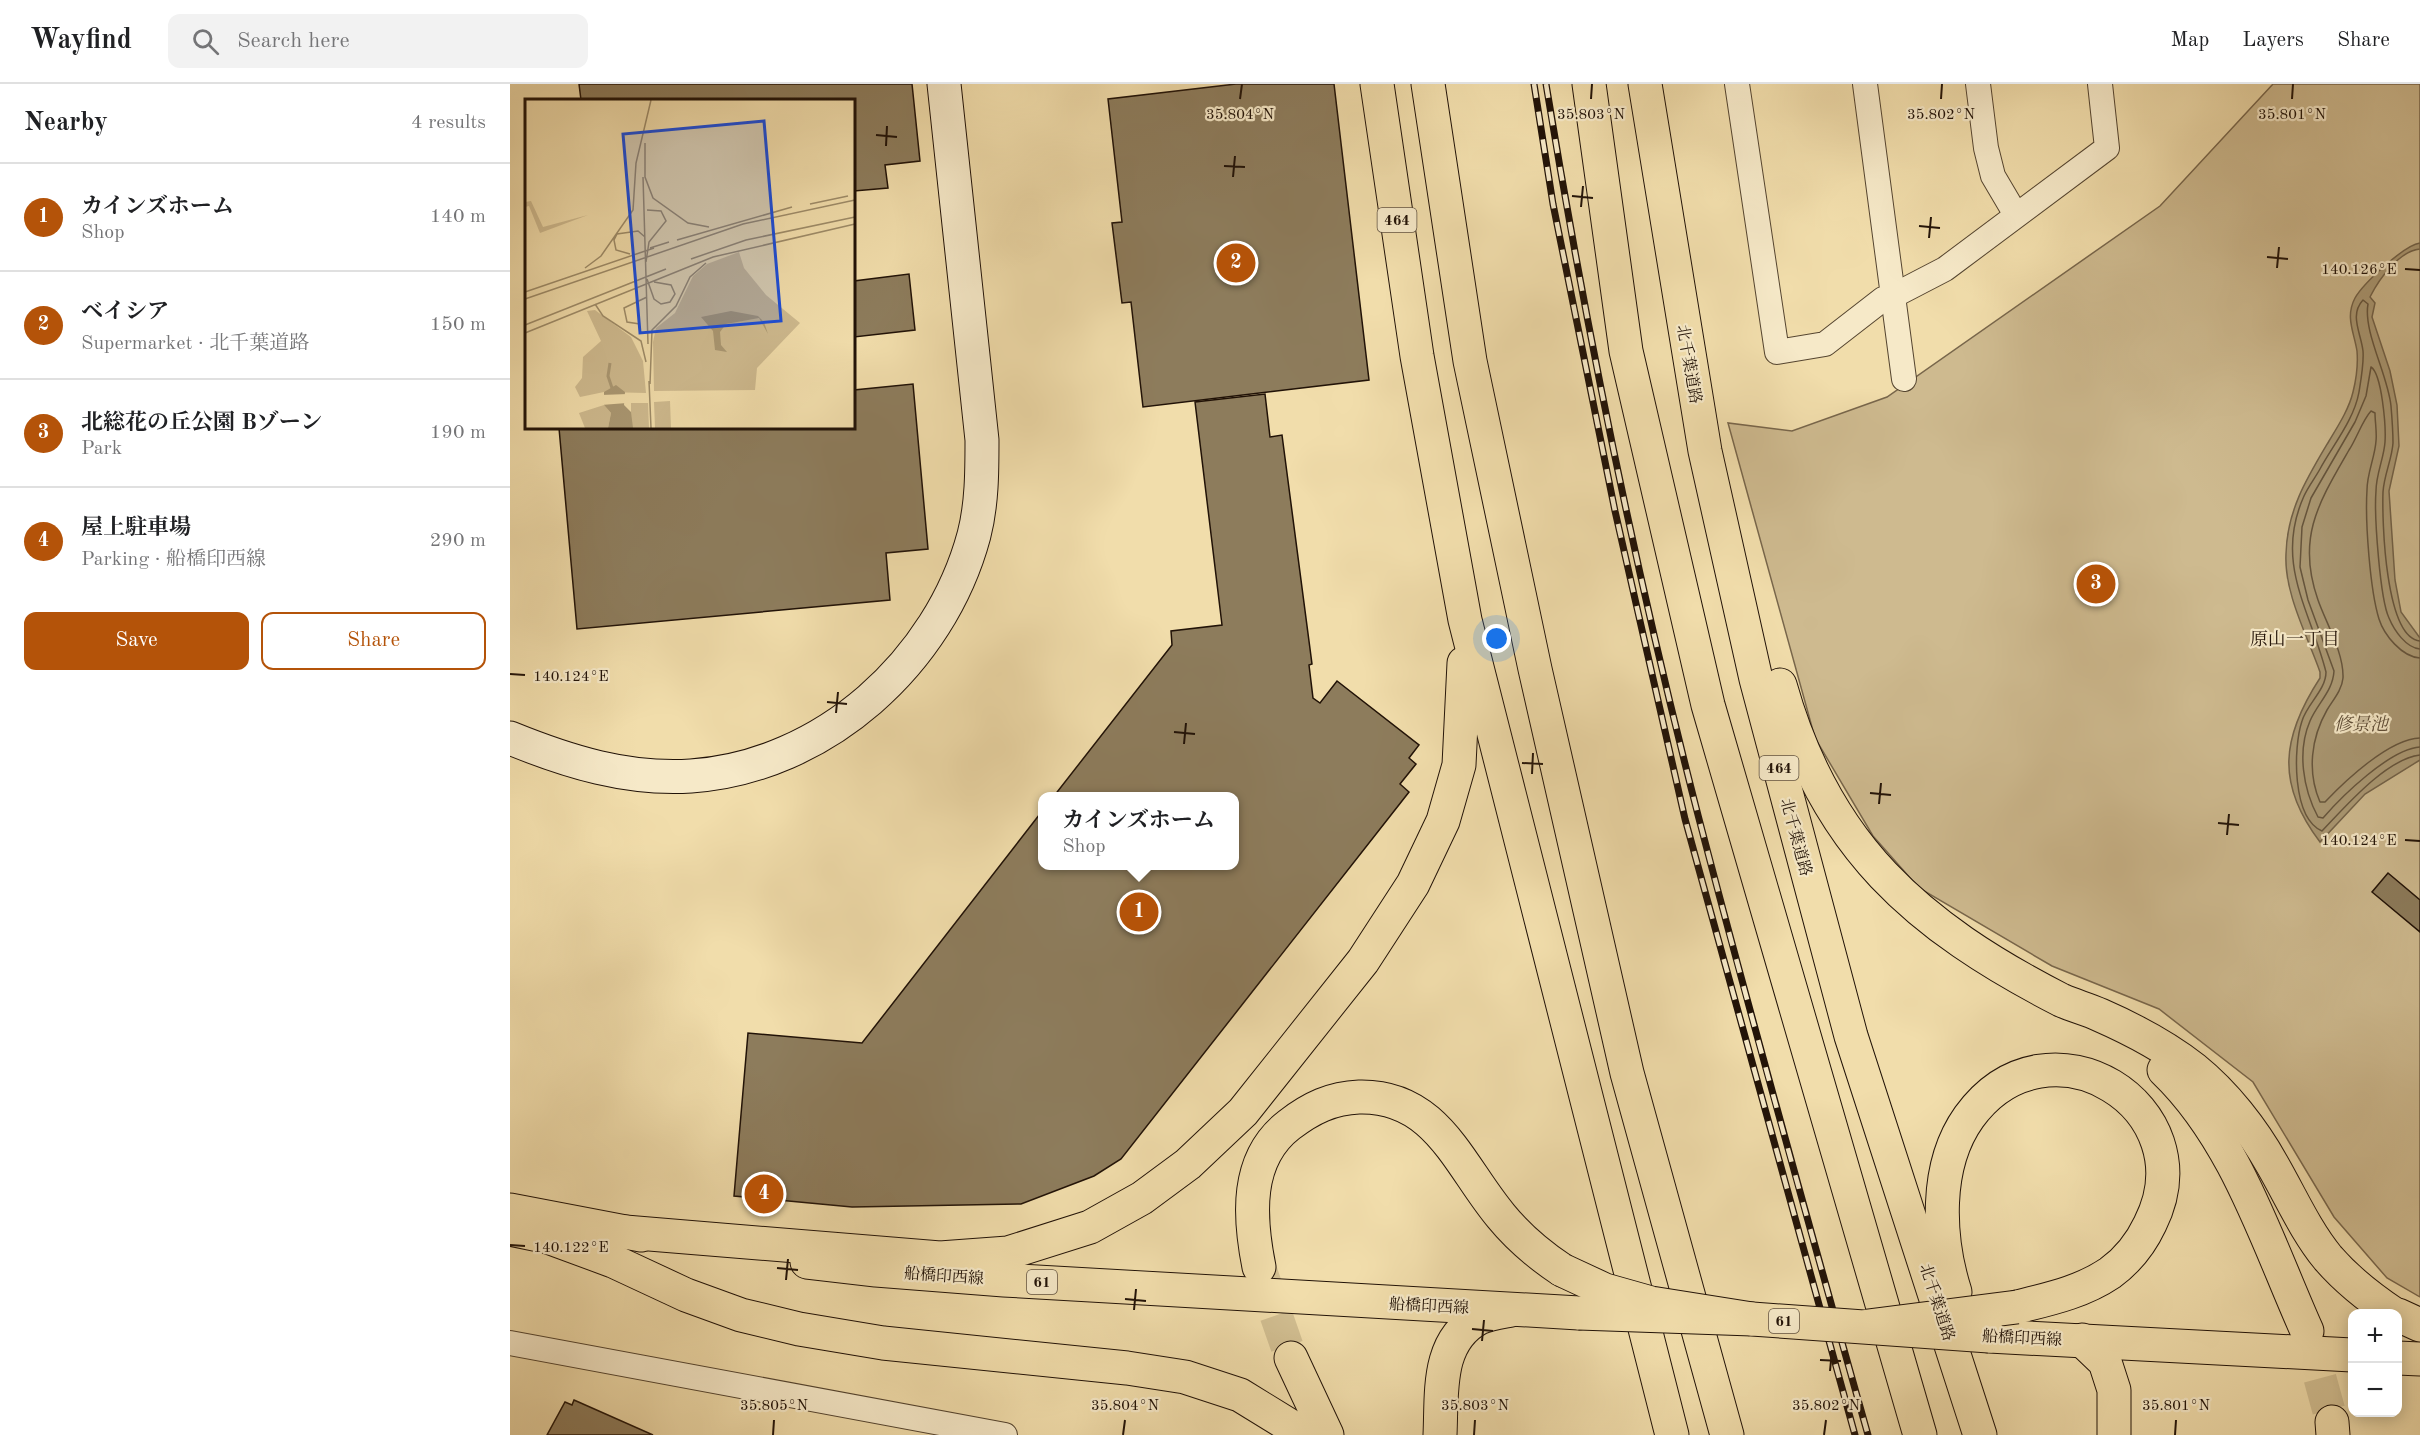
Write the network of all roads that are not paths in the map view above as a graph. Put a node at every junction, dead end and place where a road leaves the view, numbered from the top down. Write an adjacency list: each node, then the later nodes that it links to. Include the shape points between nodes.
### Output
1 (944, 84): 15 (street, via 982,440 982,477 974,534 933,628 865,704 821,736 735,769 691,776 644,775 559,758)
2 (1377, 84): 14 (main road, 464, via 1418,356)
3 (1428, 84): 41 (main road, via 1470,361 1534,669 1627,1073)
4 (1589, 84): 42 (main road, via 1626,351 1708,705)
5 (1645, 84): 12 (main road, 北千葉道路 / 464)
6 (1737, 84): 11 (street, via 1777,352 1826,344 1883,298)
7 (1865, 84): 11 (street)
8 (1978, 84): 10 (street, via 1993,176)
9 (2100, 84): 10 (street, via 2108,148)
10 (2016, 215): 11 (street, via 1945,269)
11 (1893, 296): 13 (street)
12 (1688, 353): 16 (main road, via 1790,722 1824,795 1878,871 1928,916 2004,970); 43 (main road, 北千葉道路 / 464, via 1705,451 1756,680 1808,880 1851,1036)
13 (1904, 379)
14 (1465, 620): 17 (main road, 464); 20 (main road, via 1459,765 1443,821 1413,884 1363,961 1243,1112 1188,1164 1142,1198 1090,1227 1008,1253 940,1258)
15 (510, 738)
16 (2066, 1002): 22 (main road, via 2148,1039 2195,1070 2252,1132 2328,1257 2353,1284); 28 (main road, via 2116,1032 2185,1090 2214,1130 2248,1197)
17 (1581, 1080): 39 (main road, via 1592,1161); 40 (main road, 464)
18 (510, 1210): 20 (main road, 船橋印西線 / 61)
19 (510, 1229): 36 (main road, via 548,1237 602,1257 741,1315 799,1329 883,1343 1185,1377 1240,1395)
20 (614, 1231): 23 (main road, 船橋印西線 / 61, via 876,1270)
21 (1259, 1267): 25 (main road, bridge, via 1251,1204 1258,1168 1277,1135 1310,1109 1344,1098 1378,1096 1404,1104 1443,1135 1500,1215 1530,1248 1562,1270 1605,1290 1651,1303)
22 (2389, 1309)
23 (1511, 1310): 25 (main road, 船橋印西線 / 61, bridge); 38 (main road, via 1480,1318 1459,1333 1444,1364)
24 (2402, 1317): 26 (main road)
25 (1752, 1319): 27 (main road, 船橋印西線 / 61, bridge)
26 (2420, 1325)
27 (1868, 1326): 29 (main road, 船橋印西線 / 61, bridge); 44 (main road, bridge, via 2017,1307 2066,1295 2110,1273 2140,1244 2157,1210 2162,1176 2160,1148 2146,1119 2120,1090 2081,1071 2039,1070 1983,1097 1958,1132 1946,1172 1945,1259)
28 (2307, 1331)
29 (2082, 1340): 31 (main road, 船橋印西線 / 61); 45 (main road, via 2105,1362 2114,1390)
30 (510, 1343): 35 (street)
31 (2348, 1355)
32 (1291, 1358): 37 (main road)
33 (2402, 1358): 34 (main road)
34 (2420, 1359)
35 (1005, 1435)
36 (1305, 1435)
37 (1327, 1435)
38 (1440, 1435)
39 (1659, 1435)
40 (1672, 1435)
41 (1727, 1435)
42 (1920, 1435)
43 (1980, 1435)
44 (1998, 1435)
45 (2114, 1435)

